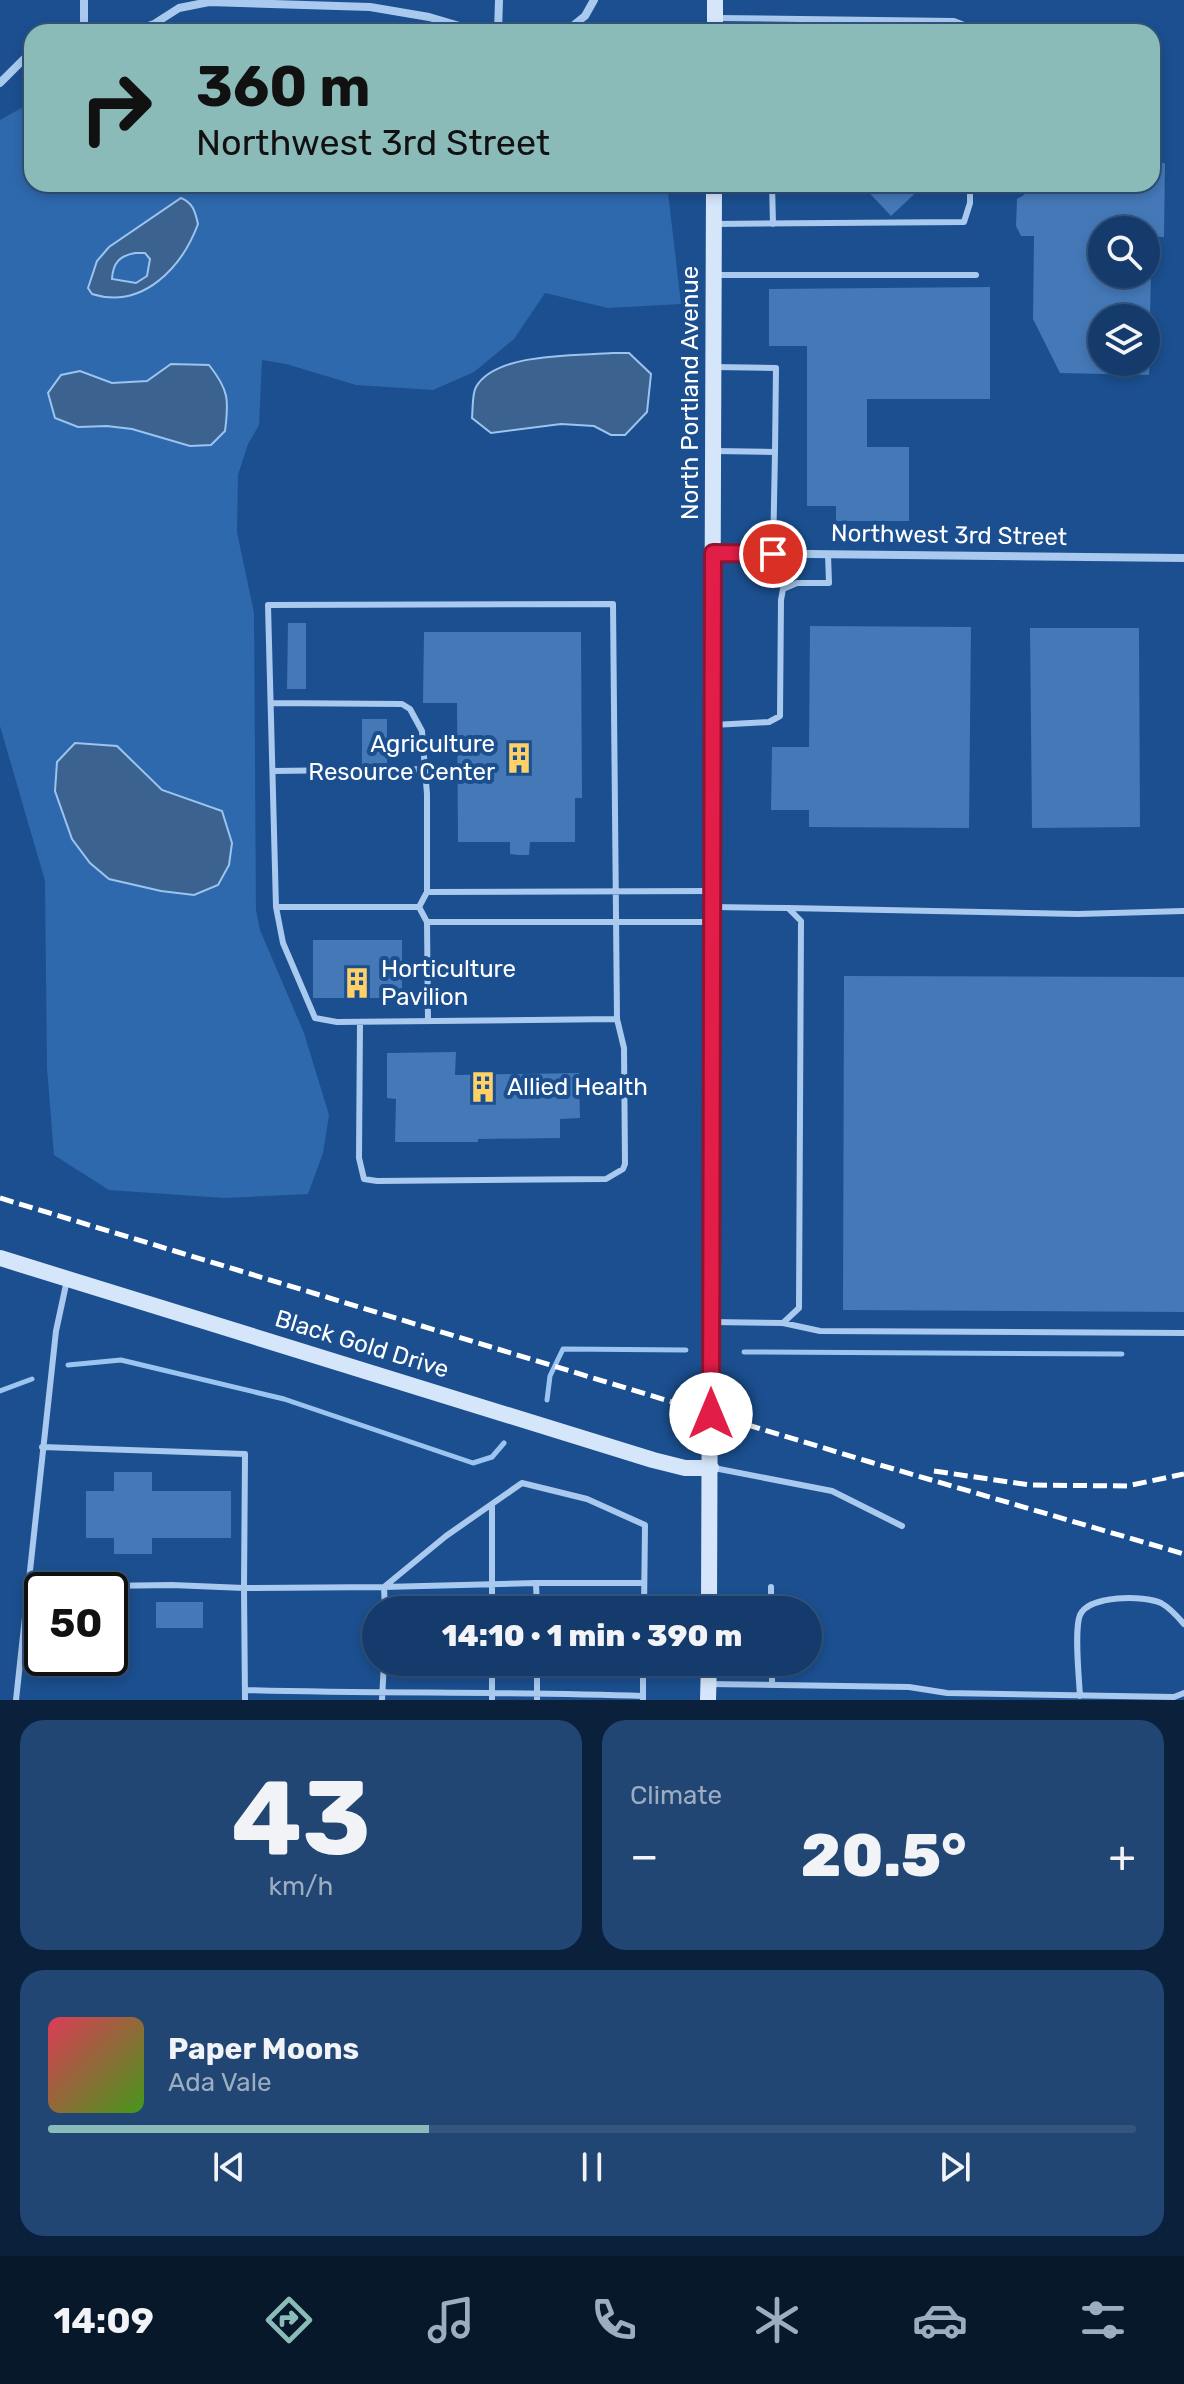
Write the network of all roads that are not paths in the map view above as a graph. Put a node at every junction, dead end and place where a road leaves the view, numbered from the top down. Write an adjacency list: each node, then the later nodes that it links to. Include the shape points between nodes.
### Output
1 (84, 0): 6 (street)
2 (499, 0): 9 (street)
3 (594, 0): 10 (street)
4 (715, 0): 11 (main road)
5 (810, 20): 12 (lane); 13 (lane); 14 (lane)
6 (84, 24)
7 (152, 24): 8 (street, via 179,8 209,2 370,7)
8 (453, 24)
9 (498, 24)
10 (575, 24)
11 (715, 24)
12 (734, 24)
13 (806, 24)
14 (962, 24)
15 (24, 59): 16 (street)
16 (0, 83)
17 (714, 192): 20 (main road, North Portland Avenue)
18 (772, 192): 21 (lane)
19 (970, 192): 21 (lane, via 964,222)
20 (714, 224): 21 (lane); 22 (main road, North Portland Avenue)
21 (773, 224)
22 (714, 275): 23 (lane); 24 (main road, North Portland Avenue)
23 (976, 275)
24 (714, 367): 25 (main road, North Portland Avenue); 26 (lane, via 776,368)
25 (714, 451): 26 (lane); 27 (main road, North Portland Avenue)
26 (775, 452): 28 (lane)
27 (713, 553): 28 (street, Northwest 3rd Street); 32 (main road, North Portland Avenue)
28 (773, 554): 29 (street, Northwest 3rd Street)
29 (828, 554): 30 (street, Northwest 3rd Street); 32 (lane, via 829,583 797,583 783,589 780,716 769,722)
30 (1184, 558)
31 (271, 703): 33 (lane, via 402,704 422,731); 34 (lane); 35 (lane, via 268,605 613,604)
32 (713, 725): 39 (main road, North Portland Avenue)
33 (425, 769): 34 (lane); 36 (lane)
34 (273, 771): 37 (lane)
35 (615, 891): 36 (lane); 39 (lane); 42 (lane)
36 (427, 892): 38 (lane)
37 (276, 907): 38 (lane); 46 (lane, via 283,943 315,1018)
38 (419, 907): 43 (lane)
39 (713, 907): 40 (lane); 42 (lane); 49 (main road, North Portland Avenue)
40 (788, 908): 41 (lane); 50 (lane, via 801,921 799,1308)
41 (1184, 911)
42 (615, 921): 43 (lane); 44 (lane)
43 (427, 922): 45 (lane)
44 (617, 1019): 45 (lane); 46 (lane, via 624,1048 625,1164 606,1179 364,1179 359,1158)
45 (428, 1021): 46 (lane)
46 (360, 1022)
47 (0, 1258): 48 (main road, Black Gold Drive)
48 (67, 1280): 52 (lane); 53 (main road, Black Gold Drive, via 653,1460)
49 (711, 1322): 50 (lane); 53 (main road, North Portland Avenue)
50 (783, 1323): 51 (lane, via 820,1331)
51 (1184, 1333)
52 (42, 1447): 56 (lane); 63 (lane, via 245,1454)
53 (711, 1468): 55 (lane, via 832,1491); 68 (main road, North Portland Avenue)
54 (492, 1504): 58 (lane, via 522,1483 587,1499 645,1525); 59 (lane); 61 (lane)
55 (902, 1526)
56 (30, 1572)
57 (536, 1583): 58 (lane); 59 (lane); 66 (lane)
58 (644, 1583): 67 (lane)
59 (492, 1585): 61 (lane); 65 (lane)
60 (128, 1586): 63 (lane)
61 (384, 1587): 63 (lane); 64 (lane)
62 (771, 1587): 69 (lane)
63 (244, 1588): 77 (lane)
64 (384, 1596)
65 (492, 1596)
66 (536, 1596)
67 (644, 1596)
68 (709, 1596)
69 (771, 1596)
70 (1184, 1624): 81 (lane, via 1161,1603 1146,1599 1092,1603 1078,1623)
71 (24, 1630): 85 (lane)
72 (383, 1676): 82 (lane)
73 (492, 1676): 83 (lane)
74 (643, 1676): 84 (lane)
75 (772, 1676): 76 (lane)
76 (772, 1685): 78 (lane); 81 (lane)
77 (245, 1690): 82 (lane); 86 (lane)
78 (708, 1692)
79 (1184, 1693): 81 (lane)
80 (537, 1696): 83 (lane); 84 (lane)
81 (1080, 1696)
82 (382, 1697): 83 (lane)
83 (492, 1697)
84 (643, 1698)
85 (16, 1700)
86 (245, 1700)

